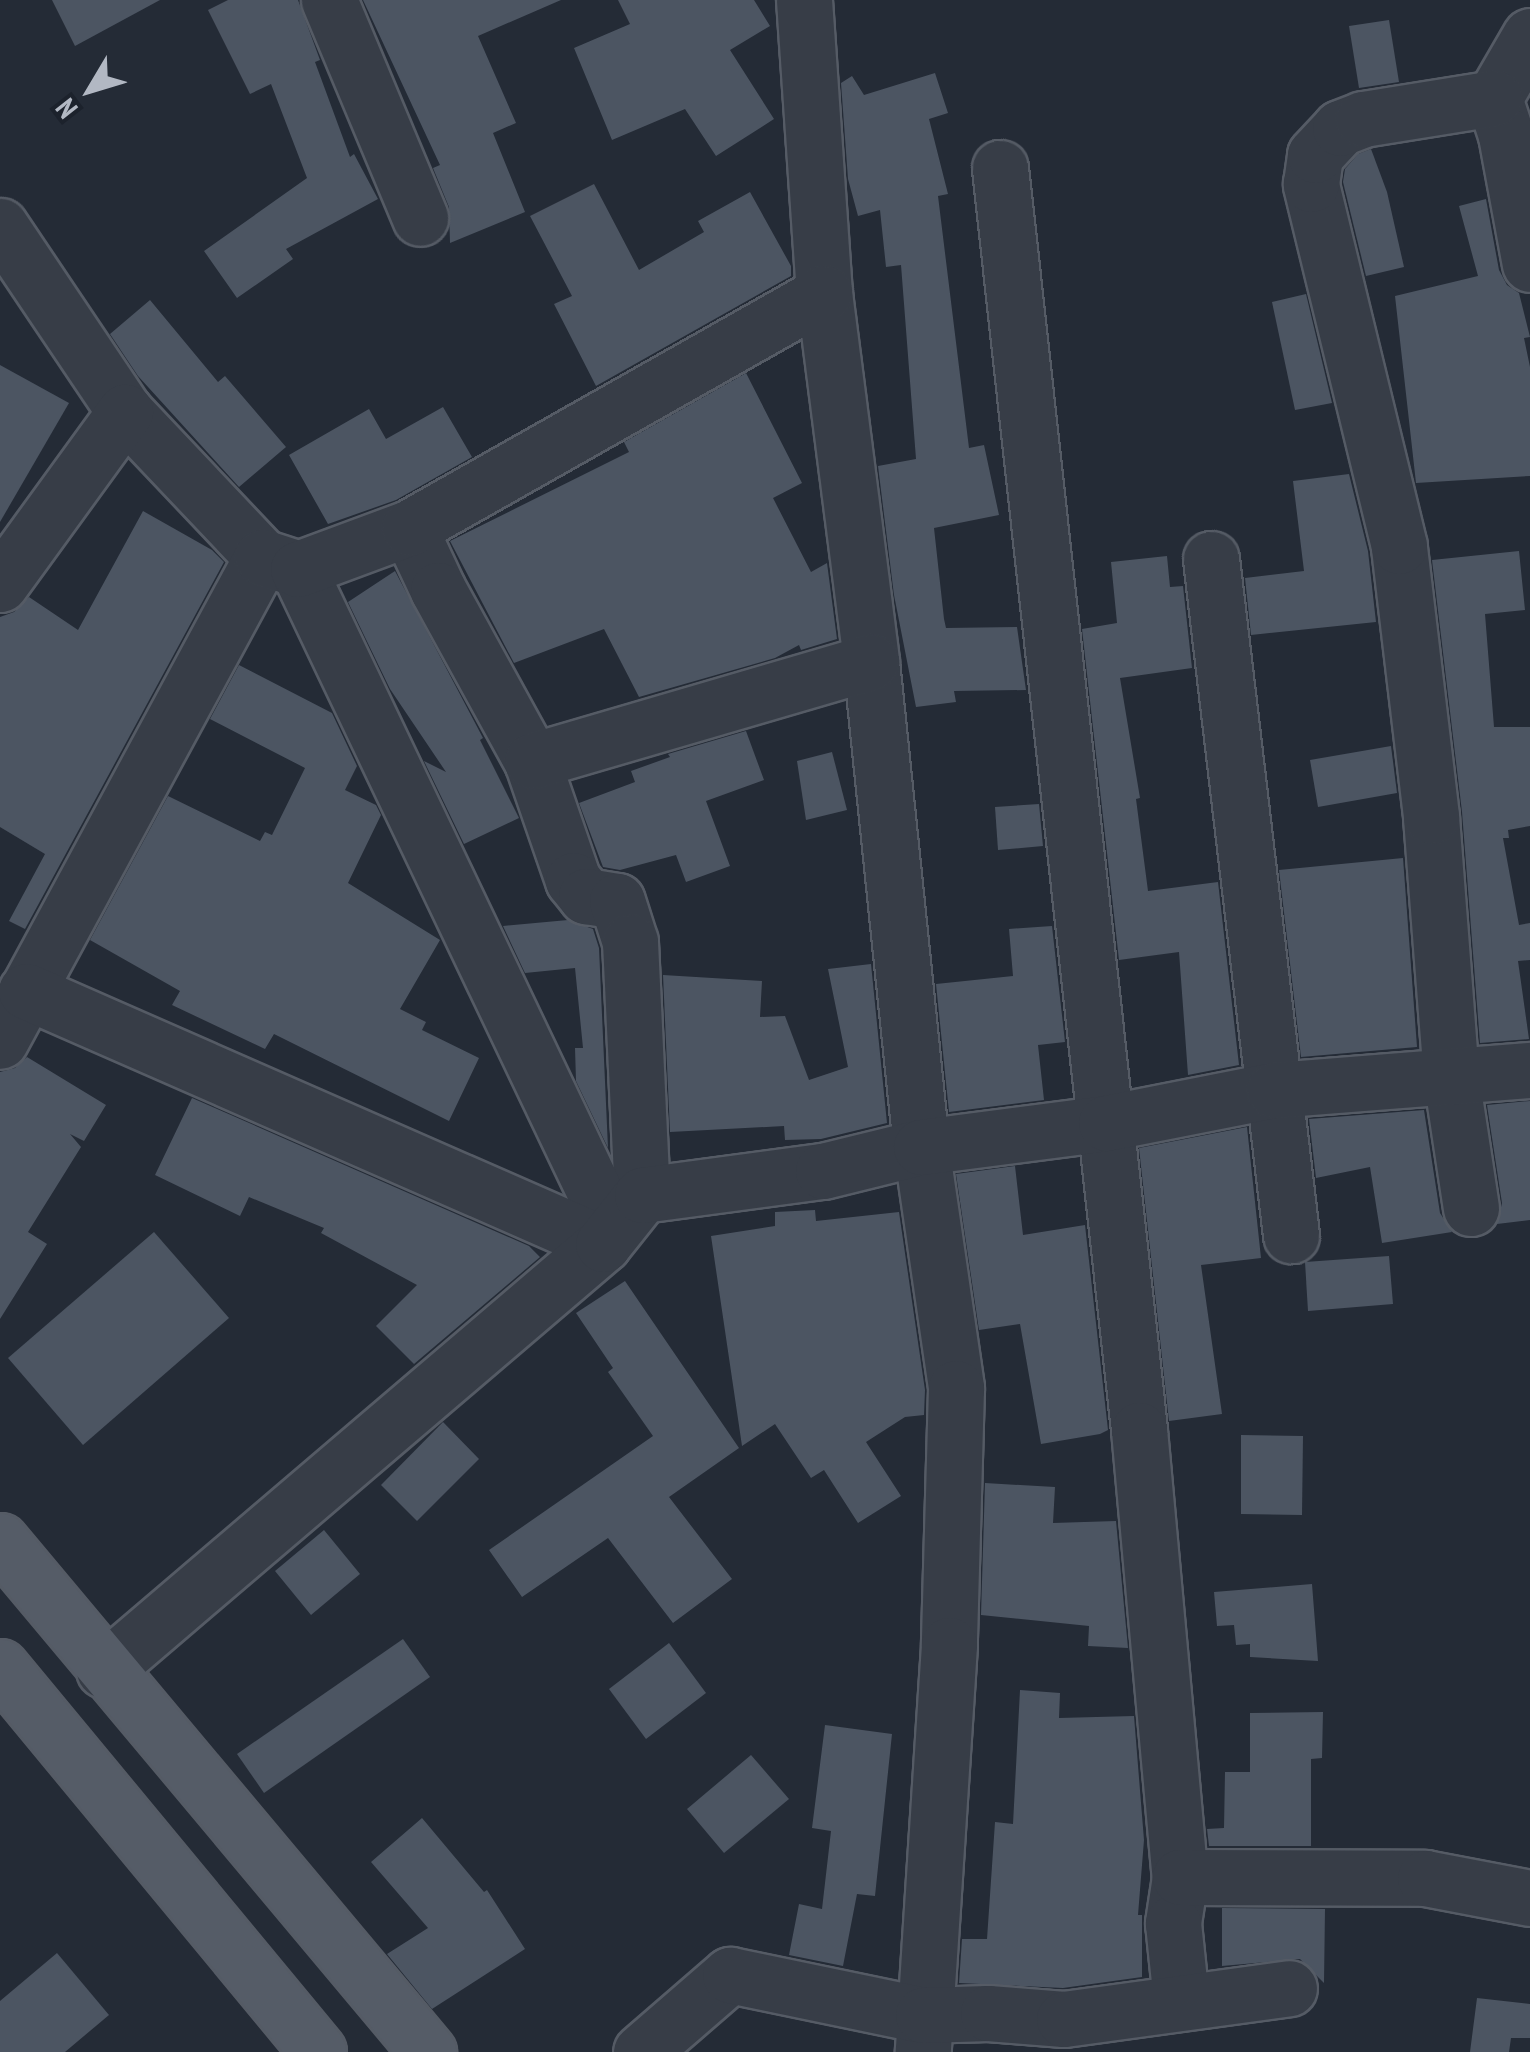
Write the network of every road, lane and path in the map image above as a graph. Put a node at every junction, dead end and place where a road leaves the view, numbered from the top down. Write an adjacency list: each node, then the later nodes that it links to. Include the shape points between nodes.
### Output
1 (328, 0): 6 (street)
2 (804, 0): 9 (street)
3 (1530, 36): 4 (street)
4 (1494, 98): 8 (street); 20 (street, via 1340,128 1315,155 1311,184 1399,546 1431,816)
5 (1000, 168): 22 (street)
6 (420, 218)
7 (0, 226): 10 (street)
8 (1530, 264)
9 (824, 292): 11 (street); 15 (street)
10 (125, 412): 13 (street); 14 (street)
11 (409, 528): 13 (street); 16 (street)
12 (1211, 559): 21 (street)
13 (280, 563): 17 (street); 25 (street)
14 (0, 584)
15 (871, 662): 16 (street); 23 (street)
16 (532, 761): 25 (street, via 573,880 586,896 618,901 630,942)
17 (26, 991): 18 (street); 25 (street)
18 (0, 1041)
19 (1530, 1070): 20 (street)
20 (1451, 1077): 21 (street); 24 (street)
21 (1274, 1090): 22 (street); 26 (street)
22 (1106, 1123): 23 (street); 30 (street)
23 (921, 1147): 25 (street); 34 (street, via 956,1388 949,1645)
24 (1470, 1208)
25 (619, 1223): 29 (street)
26 (1291, 1235)
27 (0, 1541): 29 (main road)
28 (0, 1667): 36 (main road)
29 (104, 1670): 37 (main road)
30 (1180, 1877): 31 (street, via 1425,1878); 33 (street, via 1173,1924)
31 (1530, 1898)
32 (1289, 1988): 33 (street)
33 (1181, 2000): 34 (street, via 1064,2019 988,2013)
34 (923, 2033): 35 (street, via 730,1976)
35 (660, 2046)
36 (318, 2052)
37 (428, 2052)

